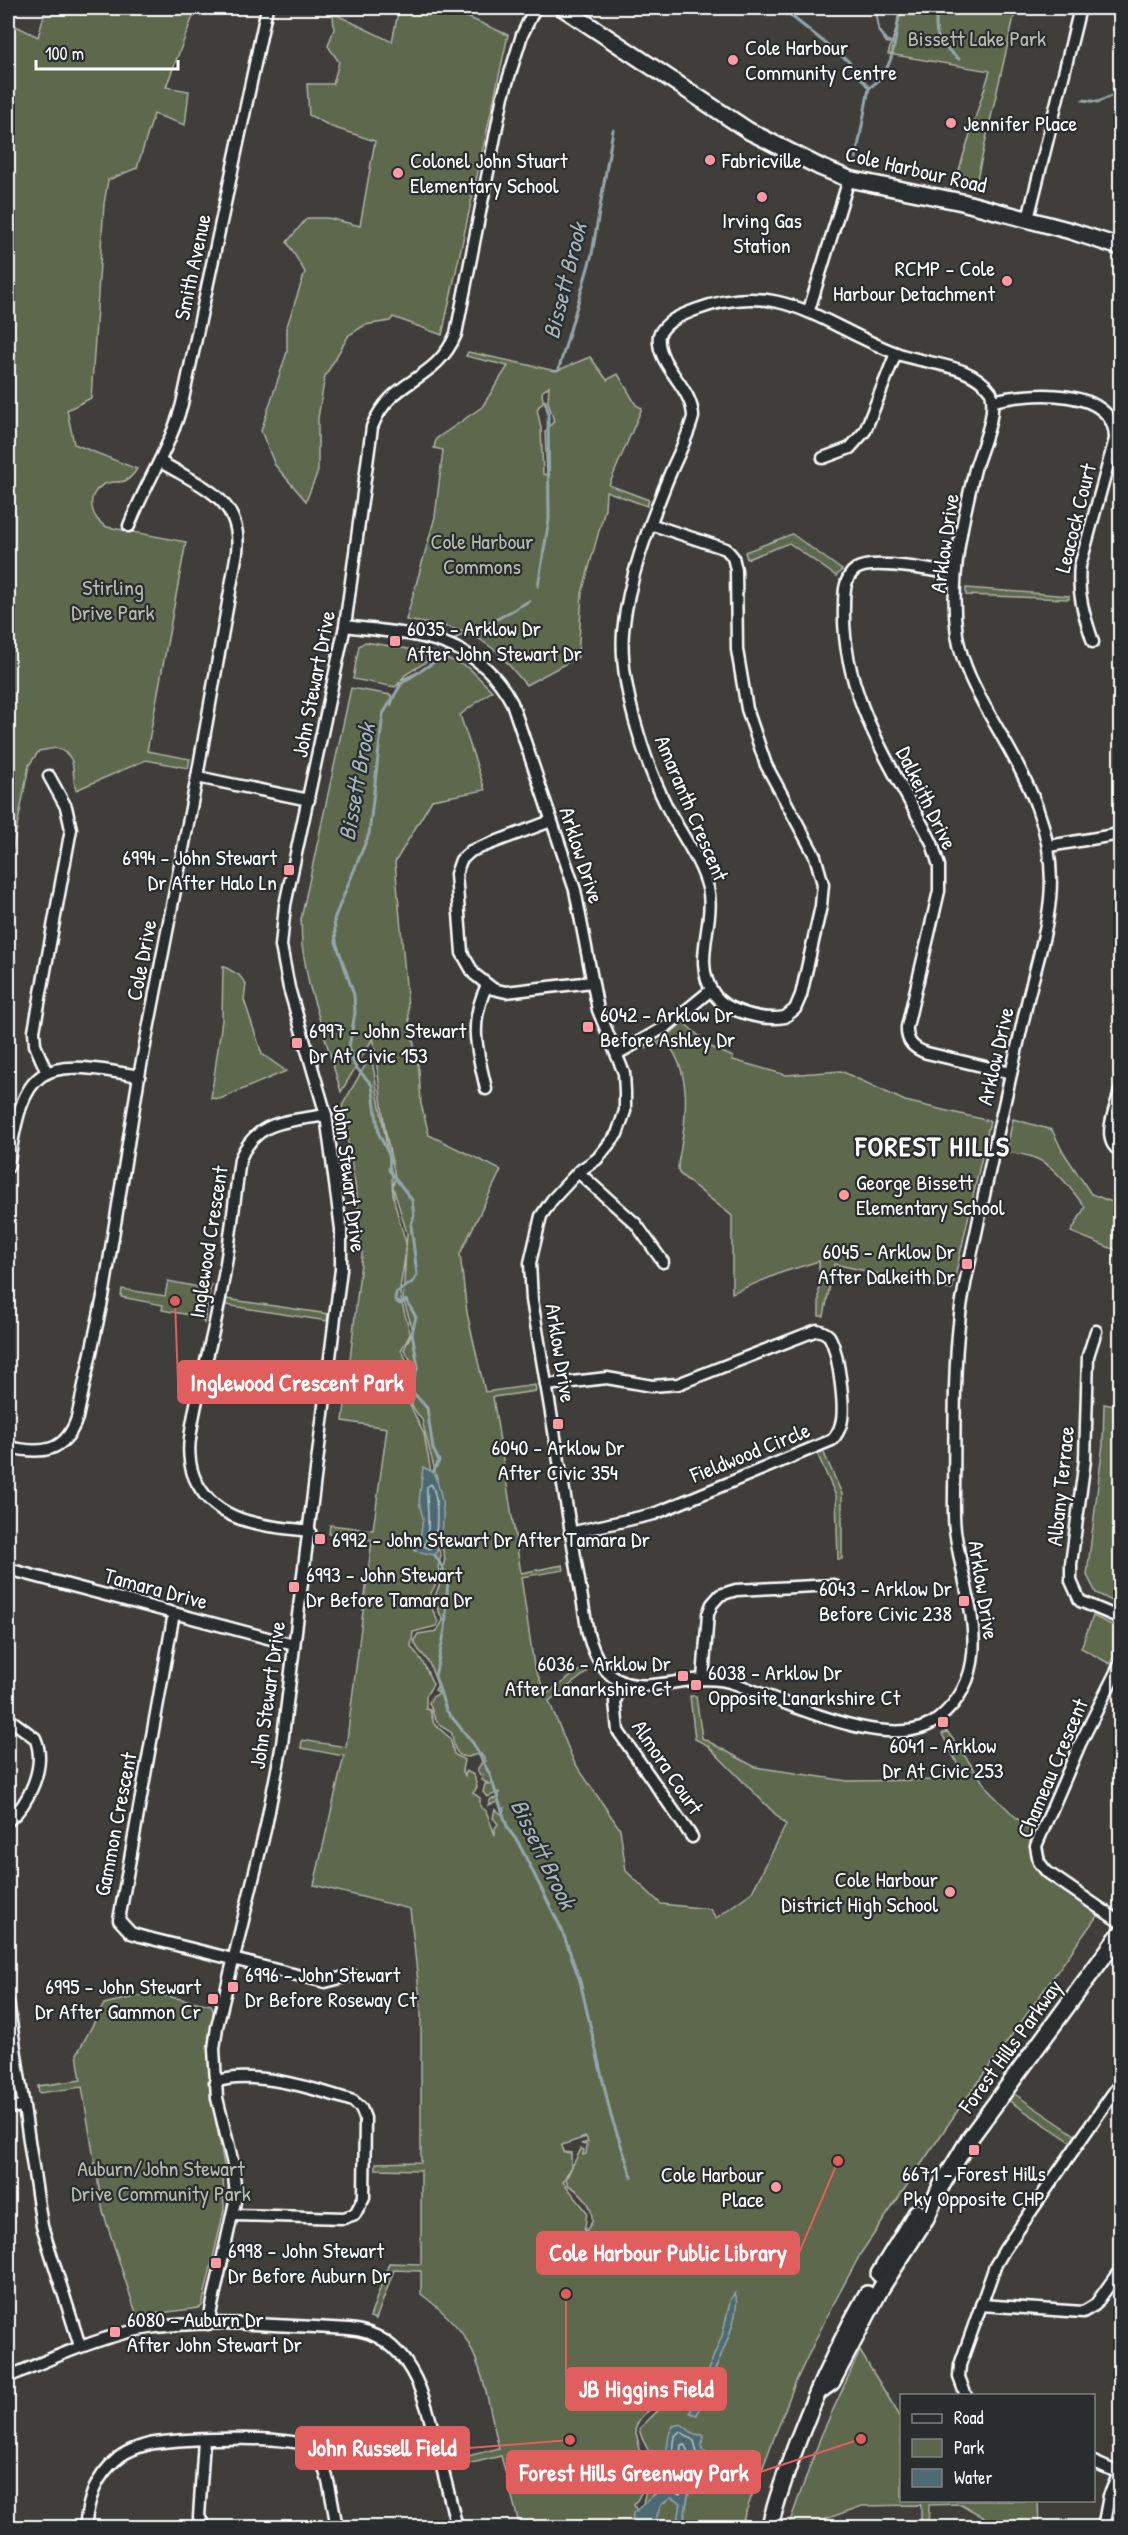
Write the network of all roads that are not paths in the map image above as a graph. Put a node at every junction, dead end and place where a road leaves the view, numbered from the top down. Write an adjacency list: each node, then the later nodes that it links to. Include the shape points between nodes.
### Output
1 (267, 8): 12 (street, Smith Avenue, via 183,404)
2 (535, 8): 16 (street, John Stewart Drive, via 503,96 456,334 437,365 386,400 372,427)
3 (563, 8): 5 (main road, Cole Harbour Road, via 749,130 789,153)
4 (1080, 8): 6 (street)
5 (849, 179): 6 (main road, Cole Harbour Road); 8 (street)
6 (1028, 219): 7 (main road, Cole Harbour Road)
7 (1120, 247)
8 (809, 310): 9 (street); 13 (street, Amaranth Crescent, via 756,299 722,301 672,320 659,335 661,351 693,414)
9 (896, 353): 10 (street, via 966,373 987,386); 11 (street, via 866,431 850,448)
10 (994, 401): 15 (street, Arklow Drive); 17 (street, Leacock Court, via 1022,394 1055,395 1099,407 1112,421 1115,439 1078,581 1079,599)
11 (822, 458)
12 (161, 462): 14 (street, Smith Avenue, via 140,495); 19 (street, Cole Drive, via 225,503 233,513 238,533)
13 (650, 524): 26 (street, Amaranth Crescent, via 629,600 623,631 624,657 635,716 652,770 708,889 710,911 704,962); 26 (street, via 724,548 733,557 738,659 747,709 766,765 815,856 823,884 806,976 792,1012 781,1018 739,1011 720,1001)
14 (129, 526)
15 (955, 573): 23 (street, Arklow Drive, via 961,654 974,688 1042,814); 29 (street, Dalkeith Drive, via 873,565 856,569 847,579 844,594 845,645 862,710 932,843 939,866 939,891 907,1027 909,1041 927,1053)
16 (345, 626): 20 (street, John Stewart Drive); 21 (street, Arklow Drive, via 423,636 449,644 492,673 512,703)
17 (1093, 642)
18 (49, 776): 28 (street, via 63,800 70,830 34,1031 35,1045)
19 (197, 777): 20 (street); 30 (street, Cole Drive)
20 (309, 800): 33 (street, John Stewart Drive, via 285,905 281,946 289,988)
21 (551, 821): 24 (street, Arklow Drive, via 579,903); 25 (street, via 471,851 458,865 462,953 471,971)
22 (1120, 834): 23 (street)
23 (1049, 846): 29 (street, Arklow Drive, via 1050,899)
24 (592, 982): 25 (street, via 511,992); 27 (street, Arklow Drive, via 598,1010)
25 (487, 985): 31 (street, via 478,1004 474,1036)
26 (711, 990): 27 (street, via 667,1026)
27 (617, 1054): 36 (street, Arklow Drive, via 624,1073 625,1111 617,1134 597,1158)
28 (47, 1073): 30 (street, via 76,1066); 35 (street, via 35,1081 22,1100)
29 (1011, 1073): 49 (street, Arklow Drive, via 959,1323 955,1534 975,1640 974,1657 959,1692 939,1719 919,1730 901,1732 820,1717 734,1683)
30 (139, 1076): 40 (street, Cole Drive, via 104,1292 74,1427 64,1442 47,1450)
31 (486, 1089)
32 (1120, 1091): 34 (street, via 1110,1136)
33 (326, 1115): 41 (street, John Stewart Drive, via 342,1259); 41 (street, Inglewood Crescent, via 265,1127 244,1149 218,1314 189,1439 191,1467 197,1483 221,1509 252,1523)
34 (1120, 1151)
35 (8, 1167)
36 (578, 1172): 37 (street, via 636,1224); 39 (street, Arklow Drive, via 544,1210 531,1255 531,1293)
37 (663, 1262)
38 (1096, 1331): 46 (street, Albany Terrace, via 1089,1356 1085,1460 1071,1581 1080,1601)
39 (546, 1386): 42 (street, Arklow Drive); 42 (street, Fieldwood Circle, via 607,1378 652,1386 678,1384 816,1330 830,1338 839,1378 842,1419 832,1440 654,1514)
40 (8, 1448)
41 (310, 1531): 47 (street, John Stewart Drive)
42 (570, 1533): 50 (street, Arklow Drive, via 591,1646 606,1673)
43 (8, 1569): 45 (street, Tamara Drive)
44 (834, 1585): 49 (street, via 736,1590 720,1595 708,1614)
45 (174, 1613): 47 (street, Tamara Drive); 56 (street, Gammon Crescent, via 118,1918 131,1933)
46 (1120, 1618)
47 (294, 1645): 56 (street, John Stewart Drive, via 282,1744)
48 (1120, 1664): 54 (street, Chameau Crescent, via 1036,1846 1039,1862 1047,1872)
49 (703, 1678): 50 (street, Arklow Drive, via 657,1686)
50 (621, 1683): 53 (street, Almora Court, via 615,1702 618,1731)
51 (8, 1718): 52 (street, via 35,1738 39,1755 27,1802)
52 (8, 1821)
53 (692, 1837)
54 (1120, 1922)
55 (1120, 1934): 77 (main road, Forest Hills Parkway, via 970,2138 881,2288 832,2382 818,2392)
56 (233, 1959): 57 (street, via 324,1982); 59 (street, John Stewart Drive, via 217,2027)
57 (352, 1975)
58 (8, 2002): 61 (street)
59 (215, 2082): 63 (street, John Stewart Drive, via 235,2181); 63 (street, via 250,2078 284,2084 353,2101 365,2118 364,2193 355,2214 344,2218)
60 (1120, 2083): 65 (street, via 1005,2248)
61 (23, 2106): 62 (street); 67 (street, via 42,2226)
62 (8, 2108)
63 (234, 2215): 66 (street, John Stewart Drive)
64 (1120, 2270): 65 (street, via 1095,2305 1083,2312)
65 (981, 2305): 69 (street, via 960,2365 959,2378)
66 (208, 2324): 67 (street, via 137,2331); 76 (street, via 353,2329 391,2346 415,2375 426,2402)
67 (80, 2346): 68 (street)
68 (8, 2377)
69 (965, 2394)
70 (204, 2440): 73 (street, via 162,2442 118,2458 104,2471 91,2493); 74 (street, via 199,2517); 75 (street, via 295,2442 312,2448 321,2459)
71 (1095, 2462): 72 (street)
72 (1120, 2472): 78 (street, via 1109,2496)
73 (85, 2528)
74 (206, 2528)
75 (337, 2528)
76 (457, 2528)
77 (769, 2528)
78 (1103, 2528)

